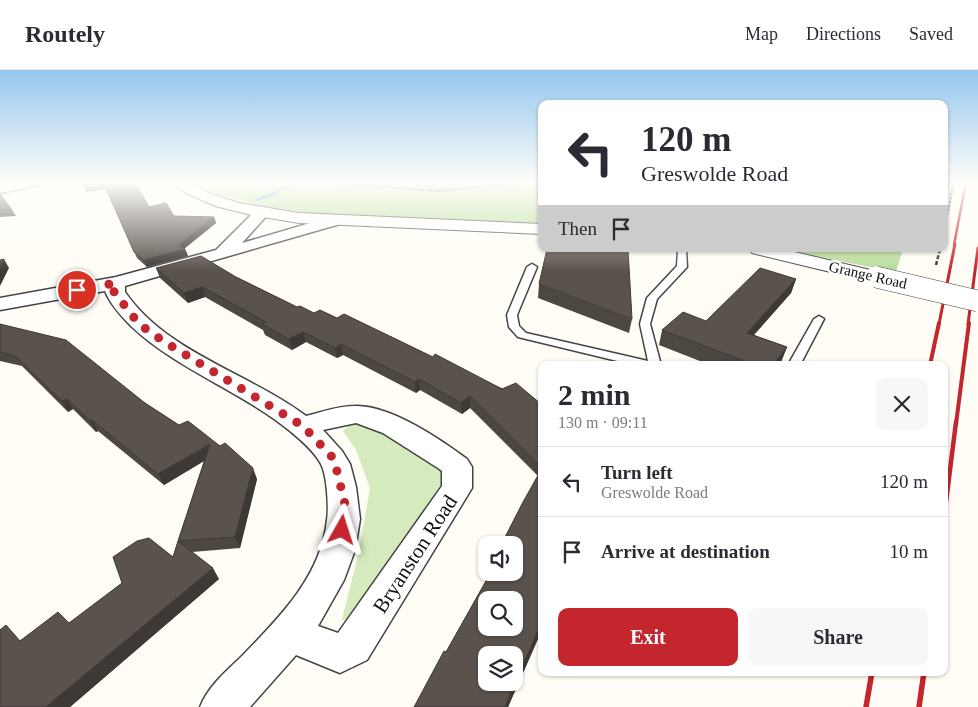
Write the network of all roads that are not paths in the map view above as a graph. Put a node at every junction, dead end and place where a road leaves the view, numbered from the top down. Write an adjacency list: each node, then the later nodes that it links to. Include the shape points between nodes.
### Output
1 (255, 212): 2 (street)
2 (261, 213): 3 (street); 7 (street)
3 (334, 221): 4 (street); 7 (street)
4 (538, 229)
5 (682, 252): 14 (lane, via 682,267 652,298 645,324)
6 (771, 252): 10 (street, Grange Road, bridge)
7 (222, 254): 9 (street)
8 (532, 267): 13 (lane, via 512,315 514,327 522,335)
9 (116, 283): 11 (street); 16 (street, via 114,292 139,324)
10 (978, 301)
11 (0, 304)
12 (819, 320): 15 (lane)
13 (632, 361)
14 (654, 361)
15 (796, 361)
16 (303, 426): 17 (street, via 334,459 345,504 333,563 319,592); 17 (street, Bryanston Road, via 355,414 371,416 441,454 457,467 457,488 353,646 340,652 315,645)
17 (291, 632): 18 (street)
18 (221, 707)

